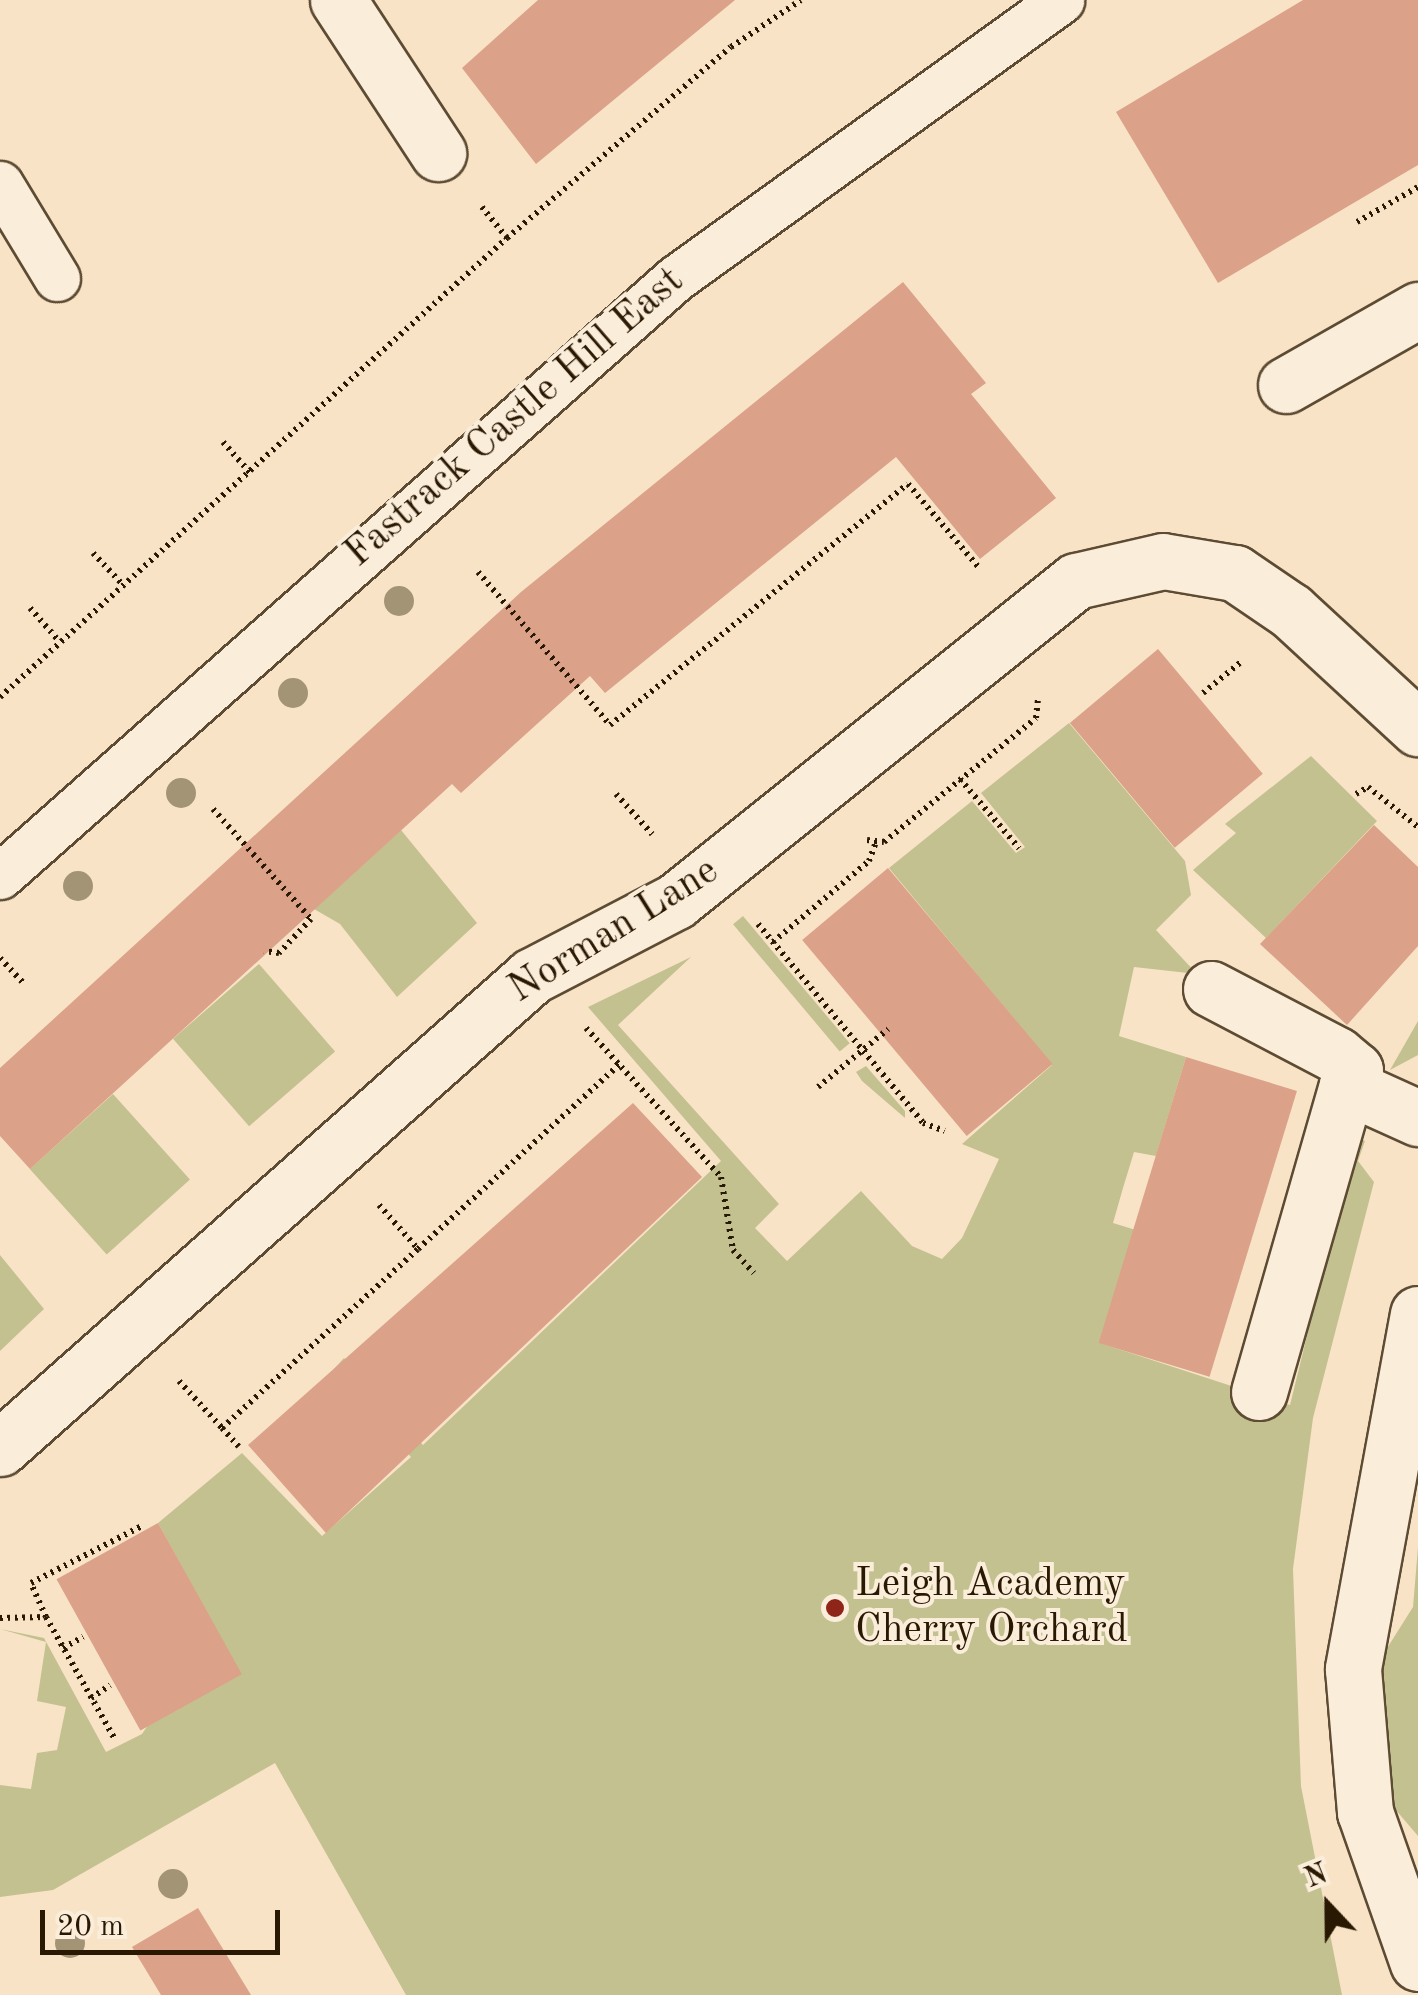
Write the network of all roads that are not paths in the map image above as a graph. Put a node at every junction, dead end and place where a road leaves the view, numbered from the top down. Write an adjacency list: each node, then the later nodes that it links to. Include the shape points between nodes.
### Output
1 (338, 0): 3 (street)
2 (1062, 0): 9 (lane, Fastrack Castle Hill East, via 840,152 648,301)
3 (438, 153)
4 (0, 184): 5 (lane)
5 (57, 278)
6 (1418, 310): 7 (street)
7 (1286, 384)
8 (1418, 728): 15 (street, Norman Lane, via 1291,611 1235,573 1164,561 1076,580 676,901 532,976)
9 (0, 876)
10 (1212, 989): 11 (street, via 1337,1055 1355,1070)
11 (1346, 1086): 12 (street); 14 (street)
12 (1418, 1118)
13 (1418, 1314): 16 (street, via 1354,1669 1365,1812)
14 (1260, 1392)
15 (0, 1448)
16 (1418, 1962)

